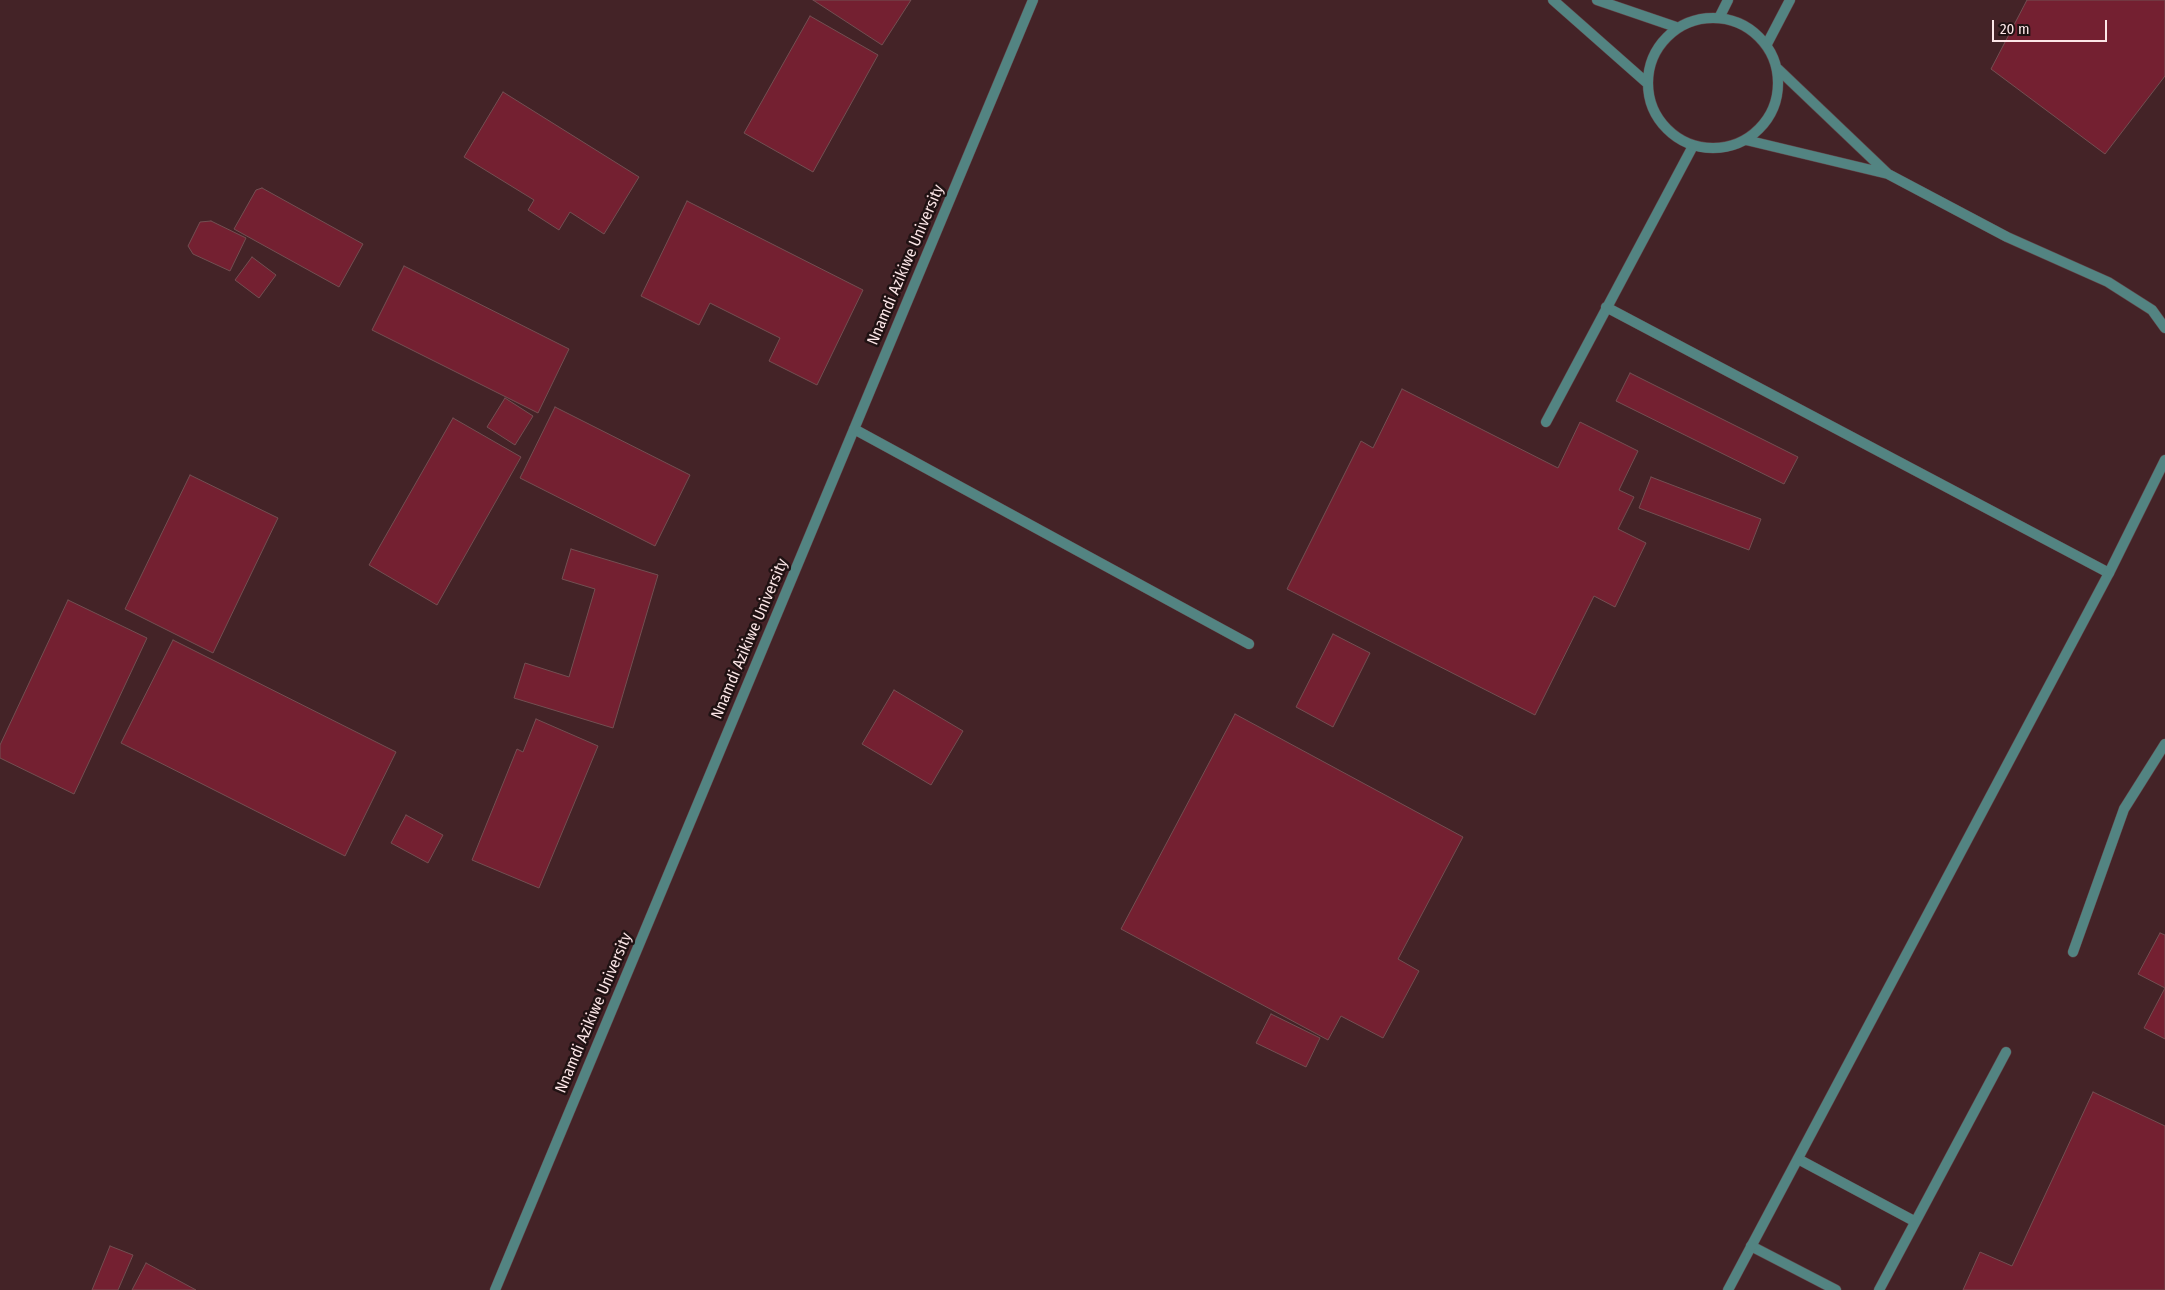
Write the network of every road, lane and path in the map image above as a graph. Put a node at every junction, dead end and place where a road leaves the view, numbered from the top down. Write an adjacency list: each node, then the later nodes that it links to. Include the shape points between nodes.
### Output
1 (1033, 0): 17 (street, Nnamdi Azikiwe University)
2 (1553, 0): 10 (street)
3 (1597, 0): 7 (street)
4 (1728, 0): 6 (street)
5 (1790, 0): 8 (street)
6 (1720, 16): 7 (street); 8 (street, via 1746,25)
7 (1676, 27): 10 (street, via 1654,51)
8 (1766, 44): 9 (street)
9 (1778, 69): 11 (street, via 1778,96 1766,122); 13 (street)
10 (1647, 83): 12 (street, via 1653,110 1658,117 1669,132)
11 (1746, 140): 12 (street, via 1720,148); 13 (street)
12 (1693, 146): 14 (street)
13 (1888, 174): 15 (street, via 2007,237 2108,282 2152,310)
14 (1606, 307): 16 (street); 19 (street)
15 (2165, 328)
16 (1546, 422)
17 (854, 429): 20 (street); 27 (street, Nnamdi Azikiwe University)
18 (2165, 460): 19 (street)
19 (2109, 573): 24 (street)
20 (1250, 644)
21 (2165, 744): 22 (street, via 2124,809)
22 (2073, 952)
23 (2006, 1052): 25 (street)
24 (1798, 1159): 25 (street); 26 (street)
25 (1914, 1221): 30 (street)
26 (1752, 1246): 28 (street); 29 (street)
27 (494, 1290)
28 (1728, 1290)
29 (1836, 1290)
30 (1879, 1290)

